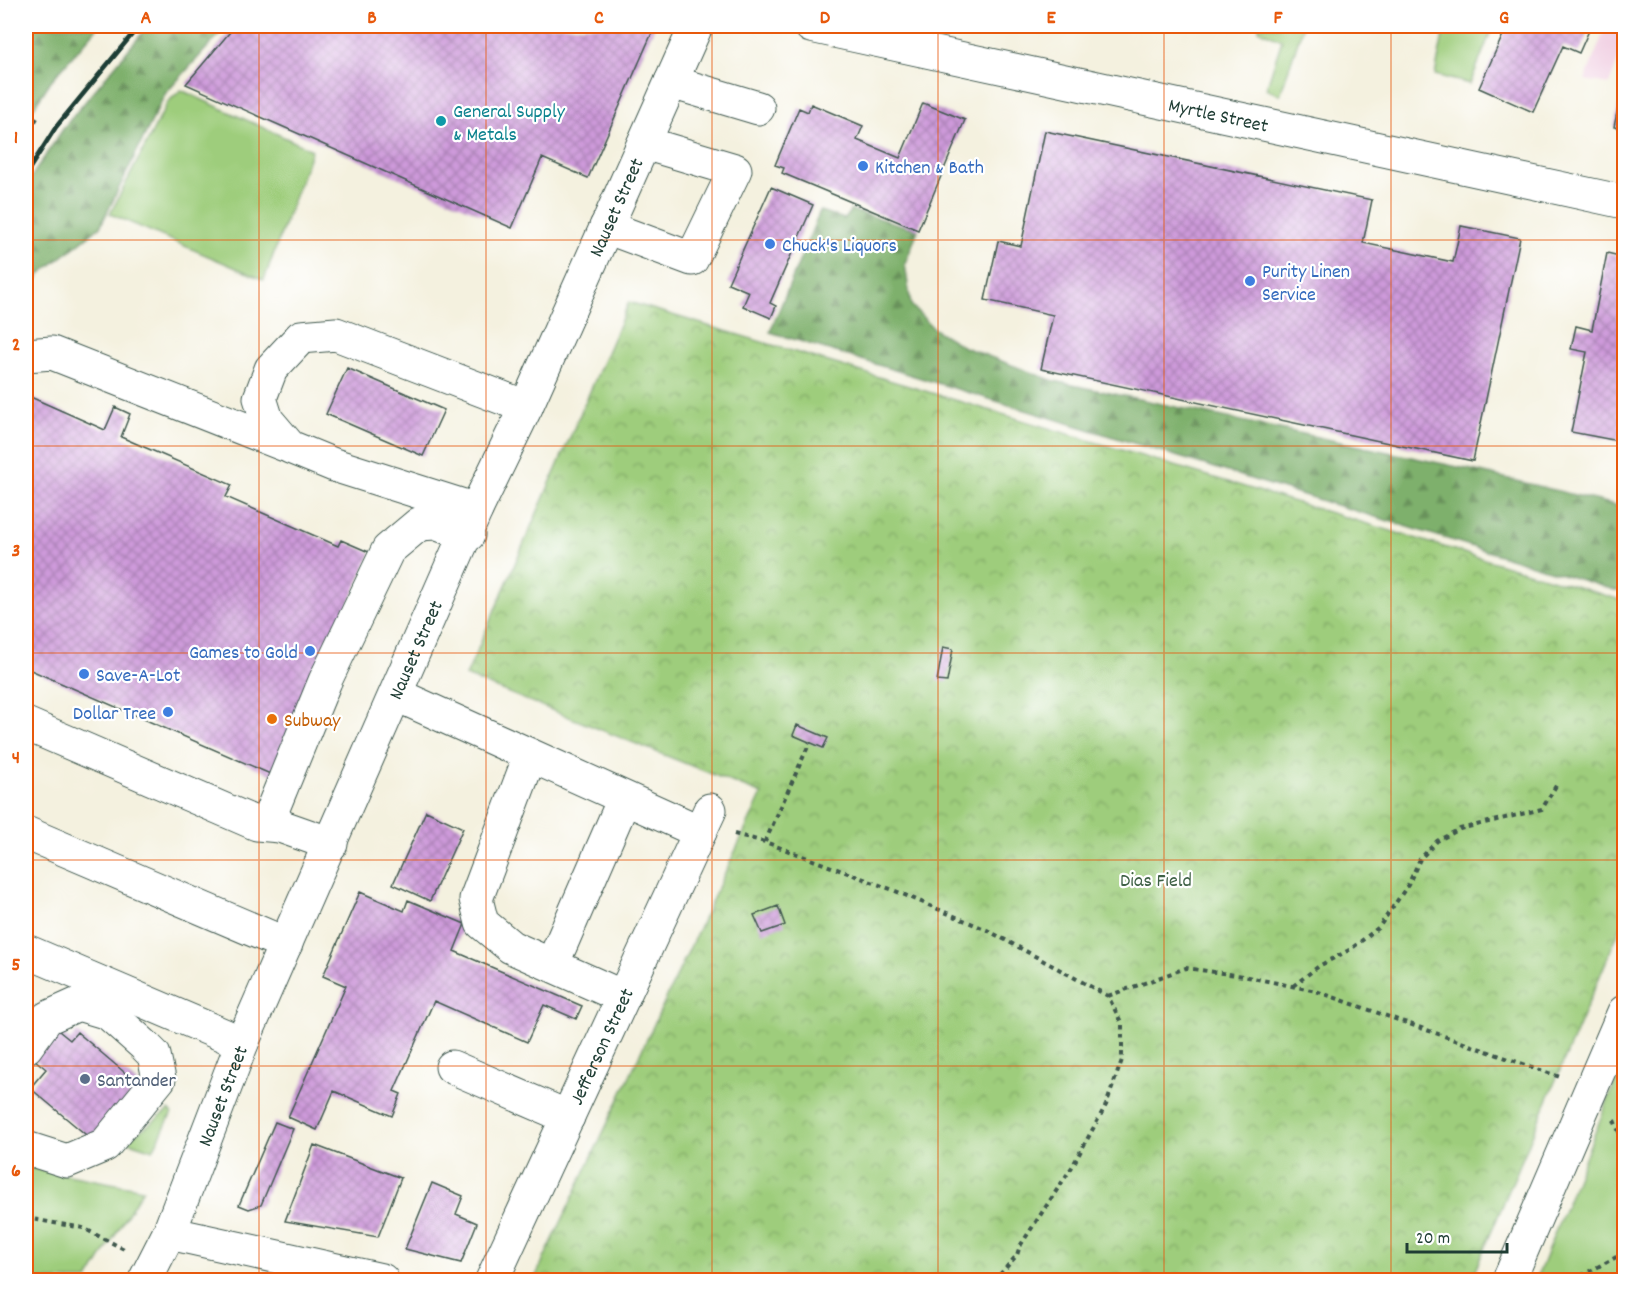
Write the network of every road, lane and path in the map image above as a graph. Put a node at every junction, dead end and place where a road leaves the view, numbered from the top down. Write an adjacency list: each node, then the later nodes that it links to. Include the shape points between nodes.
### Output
1 (696, 26): 3 (street, Nauset Street)
2 (812, 26): 8 (street, Myrtle Street)
3 (671, 82): 4 (street); 7 (street, Nauset Street)
4 (758, 108)
5 (26, 114): 6 (path)
6 (38, 120)
7 (644, 142): 9 (street, Nauset Street); 9 (street, via 735,170 692,259)
8 (1624, 202)
9 (606, 228): 11 (street, Nauset Street)
10 (26, 355): 12 (street, via 52,353)
11 (526, 407): 12 (street, via 336,334 302,337 271,369 260,398 267,420); 13 (street, Nauset Street)
12 (290, 447): 13 (street)
13 (472, 522): 14 (street, Nauset Street); 20 (street, via 418,524 388,550 325,681)
14 (397, 695): 17 (street); 24 (street, Nauset Street)
15 (26, 724): 20 (street, via 257,824)
16 (810, 742): 23 (path)
17 (530, 756): 19 (street); 27 (street, via 476,899 482,923 510,947)
18 (1557, 783): 28 (path, via 1542,809 1460,829 1437,841 1420,860 1379,927)
19 (624, 799): 21 (street); 27 (street)
20 (276, 819): 24 (street)
21 (713, 825): 23 (path); 30 (street, Jefferson Street)
22 (26, 833): 25 (street)
23 (765, 842): 29 (path, via 987,930)
24 (331, 844): 25 (street, Nauset Street)
25 (286, 944): 32 (street, Nauset Street)
26 (26, 951): 32 (street)
27 (552, 965): 30 (street)
28 (1293, 987): 29 (path, via 1186,968); 35 (path, via 1316,991 1526,1067)
29 (1108, 996): 44 (path, via 1122,1024 1122,1060 1106,1105 1017,1256)
30 (623, 997): 36 (street, Jefferson Street)
31 (1624, 1012): 35 (street)
32 (242, 1043): 39 (street, Nauset Street)
33 (26, 1047): 37 (street, via 48,1018 78,1004 108,1013 144,1045 154,1055 159,1079 105,1145 67,1161)
34 (452, 1067): 36 (street)
35 (1592, 1086): 45 (street)
36 (568, 1117): 43 (street, Jefferson Street)
37 (26, 1148)
38 (26, 1218): 41 (path, via 83,1228)
39 (169, 1233): 41 (street, Nauset Street); 42 (street)
40 (1624, 1253): 46 (path)
41 (150, 1272)
42 (382, 1281)
43 (492, 1281)
44 (995, 1281)
45 (1509, 1281)
46 (1573, 1281)

